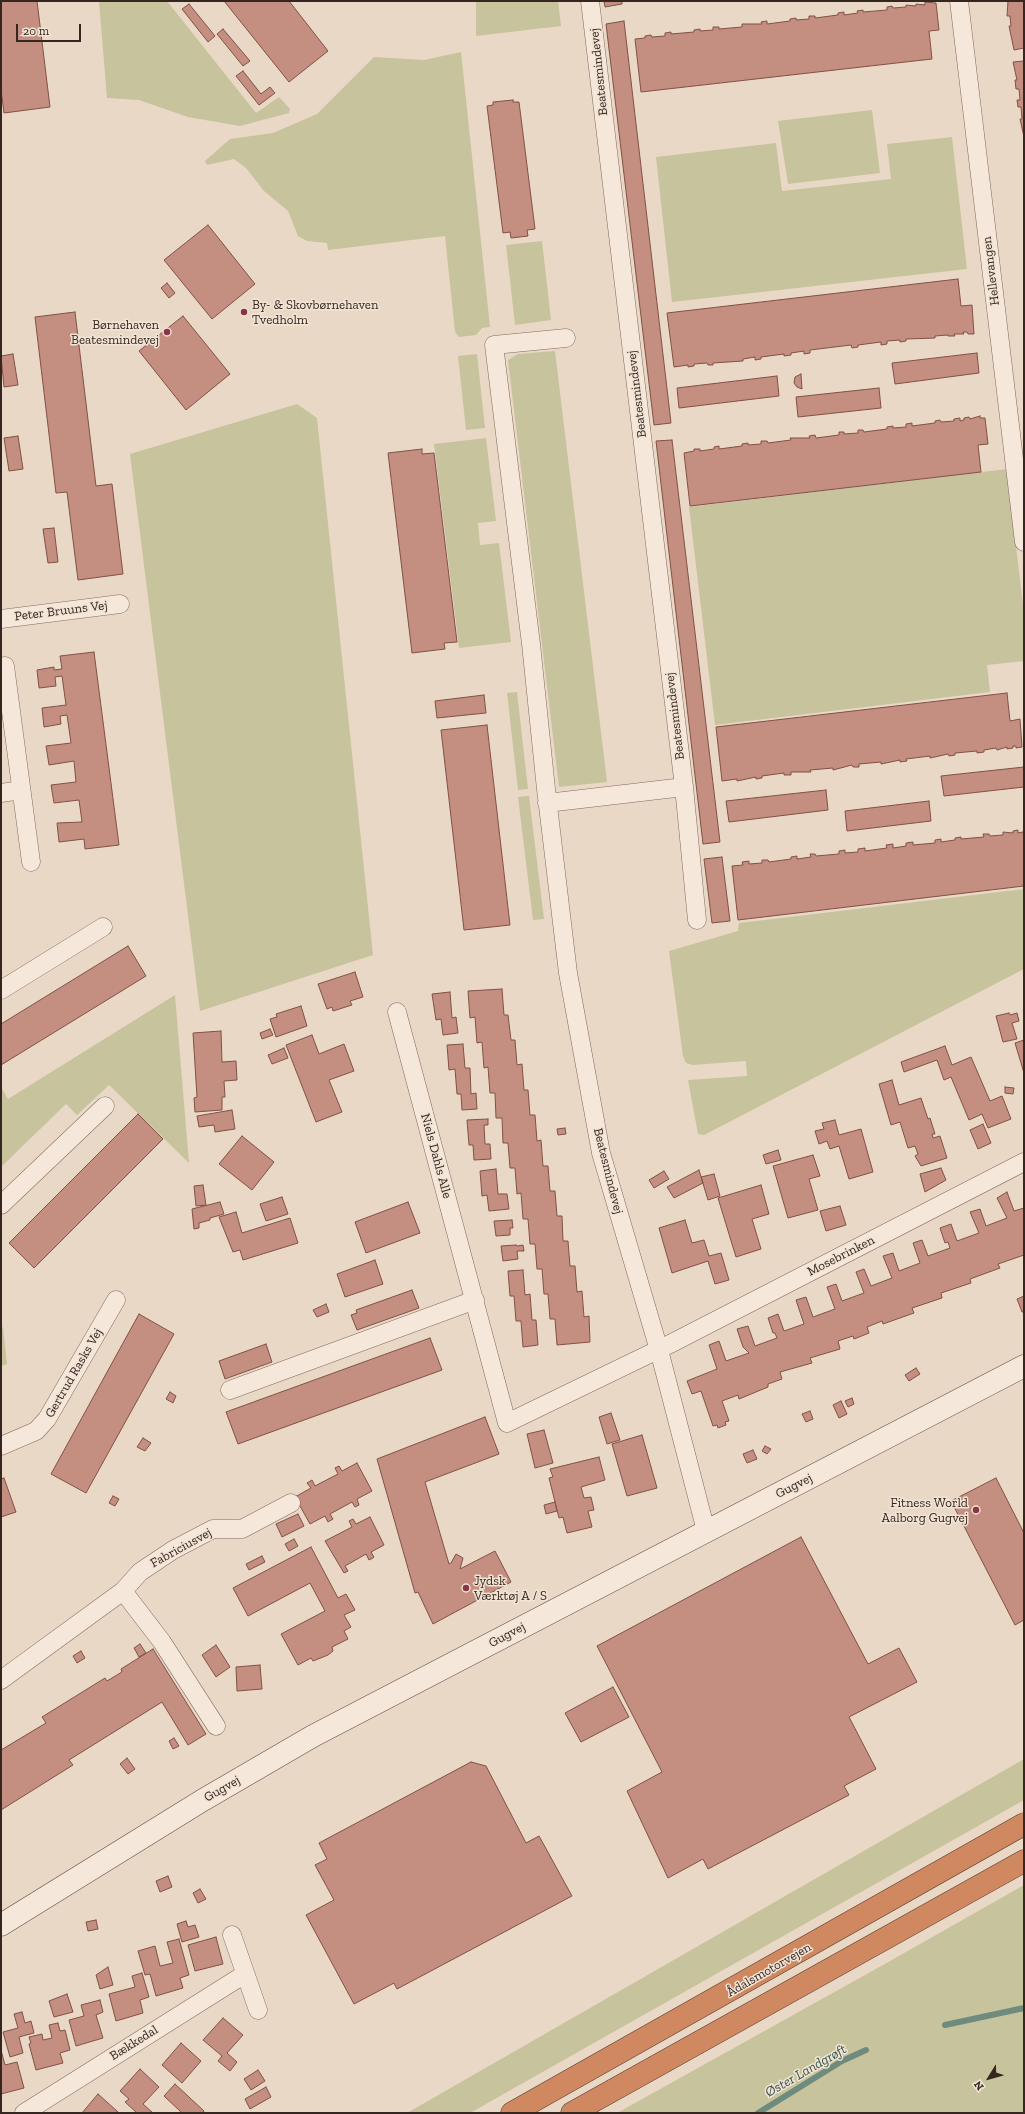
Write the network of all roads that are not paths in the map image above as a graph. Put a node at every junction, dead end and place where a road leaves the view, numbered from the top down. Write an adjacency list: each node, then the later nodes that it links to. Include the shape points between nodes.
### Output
1 (590, 1): 8 (street, Beatesmindevej)
2 (959, 1): 4 (street, Hellevangen)
3 (566, 338): 11 (street, Beatesmindevej, via 494,345 530,636)
4 (1024, 542)
5 (120, 604): 6 (street, Peter Bruuns Vej)
6 (1, 618)
7 (5, 666): 9 (street)
8 (684, 787): 11 (street); 13 (street, Beatesmindevej)
9 (21, 790): 10 (street); 12 (street)
10 (1, 793)
11 (547, 803): 22 (street, Beatesmindevej, via 568,973 601,1153)
12 (30, 862)
13 (697, 920)
14 (103, 927): 15 (street)
15 (1, 990)
16 (397, 1012): 21 (street, Niels Dahls Alle)
17 (105, 1106): 19 (street)
18 (1024, 1162): 22 (street, Mosebrinken)
19 (1, 1205)
20 (116, 1300): 25 (street, Gertrud Rasks Vej, via 47,1419 36,1431)
21 (475, 1300): 22 (street, Niels Dahls Alle, via 507,1423); 24 (street)
22 (659, 1350): 27 (street, Beatesmindevej)
23 (1024, 1366): 27 (street, Gugvej)
24 (230, 1390)
25 (1, 1446)
26 (291, 1503): 28 (street, Fabriciusvej, via 242,1529 213,1529 173,1550 140,1572)
27 (706, 1531): 33 (street, Gugvej, via 313,1736 203,1800)
28 (122, 1591): 29 (street, Fabriciusvej); 30 (street, via 162,1642)
29 (1, 1680)
30 (216, 1726)
31 (1024, 1824): 38 (highway, Ådalsmotorvejen)
32 (1024, 1861): 39 (highway)
33 (1, 1925)
34 (232, 1935): 35 (street)
35 (245, 1974): 36 (street); 37 (street, Bækkedal)
36 (258, 2010)
37 (24, 2113)
38 (512, 2113)
39 (572, 2113)

